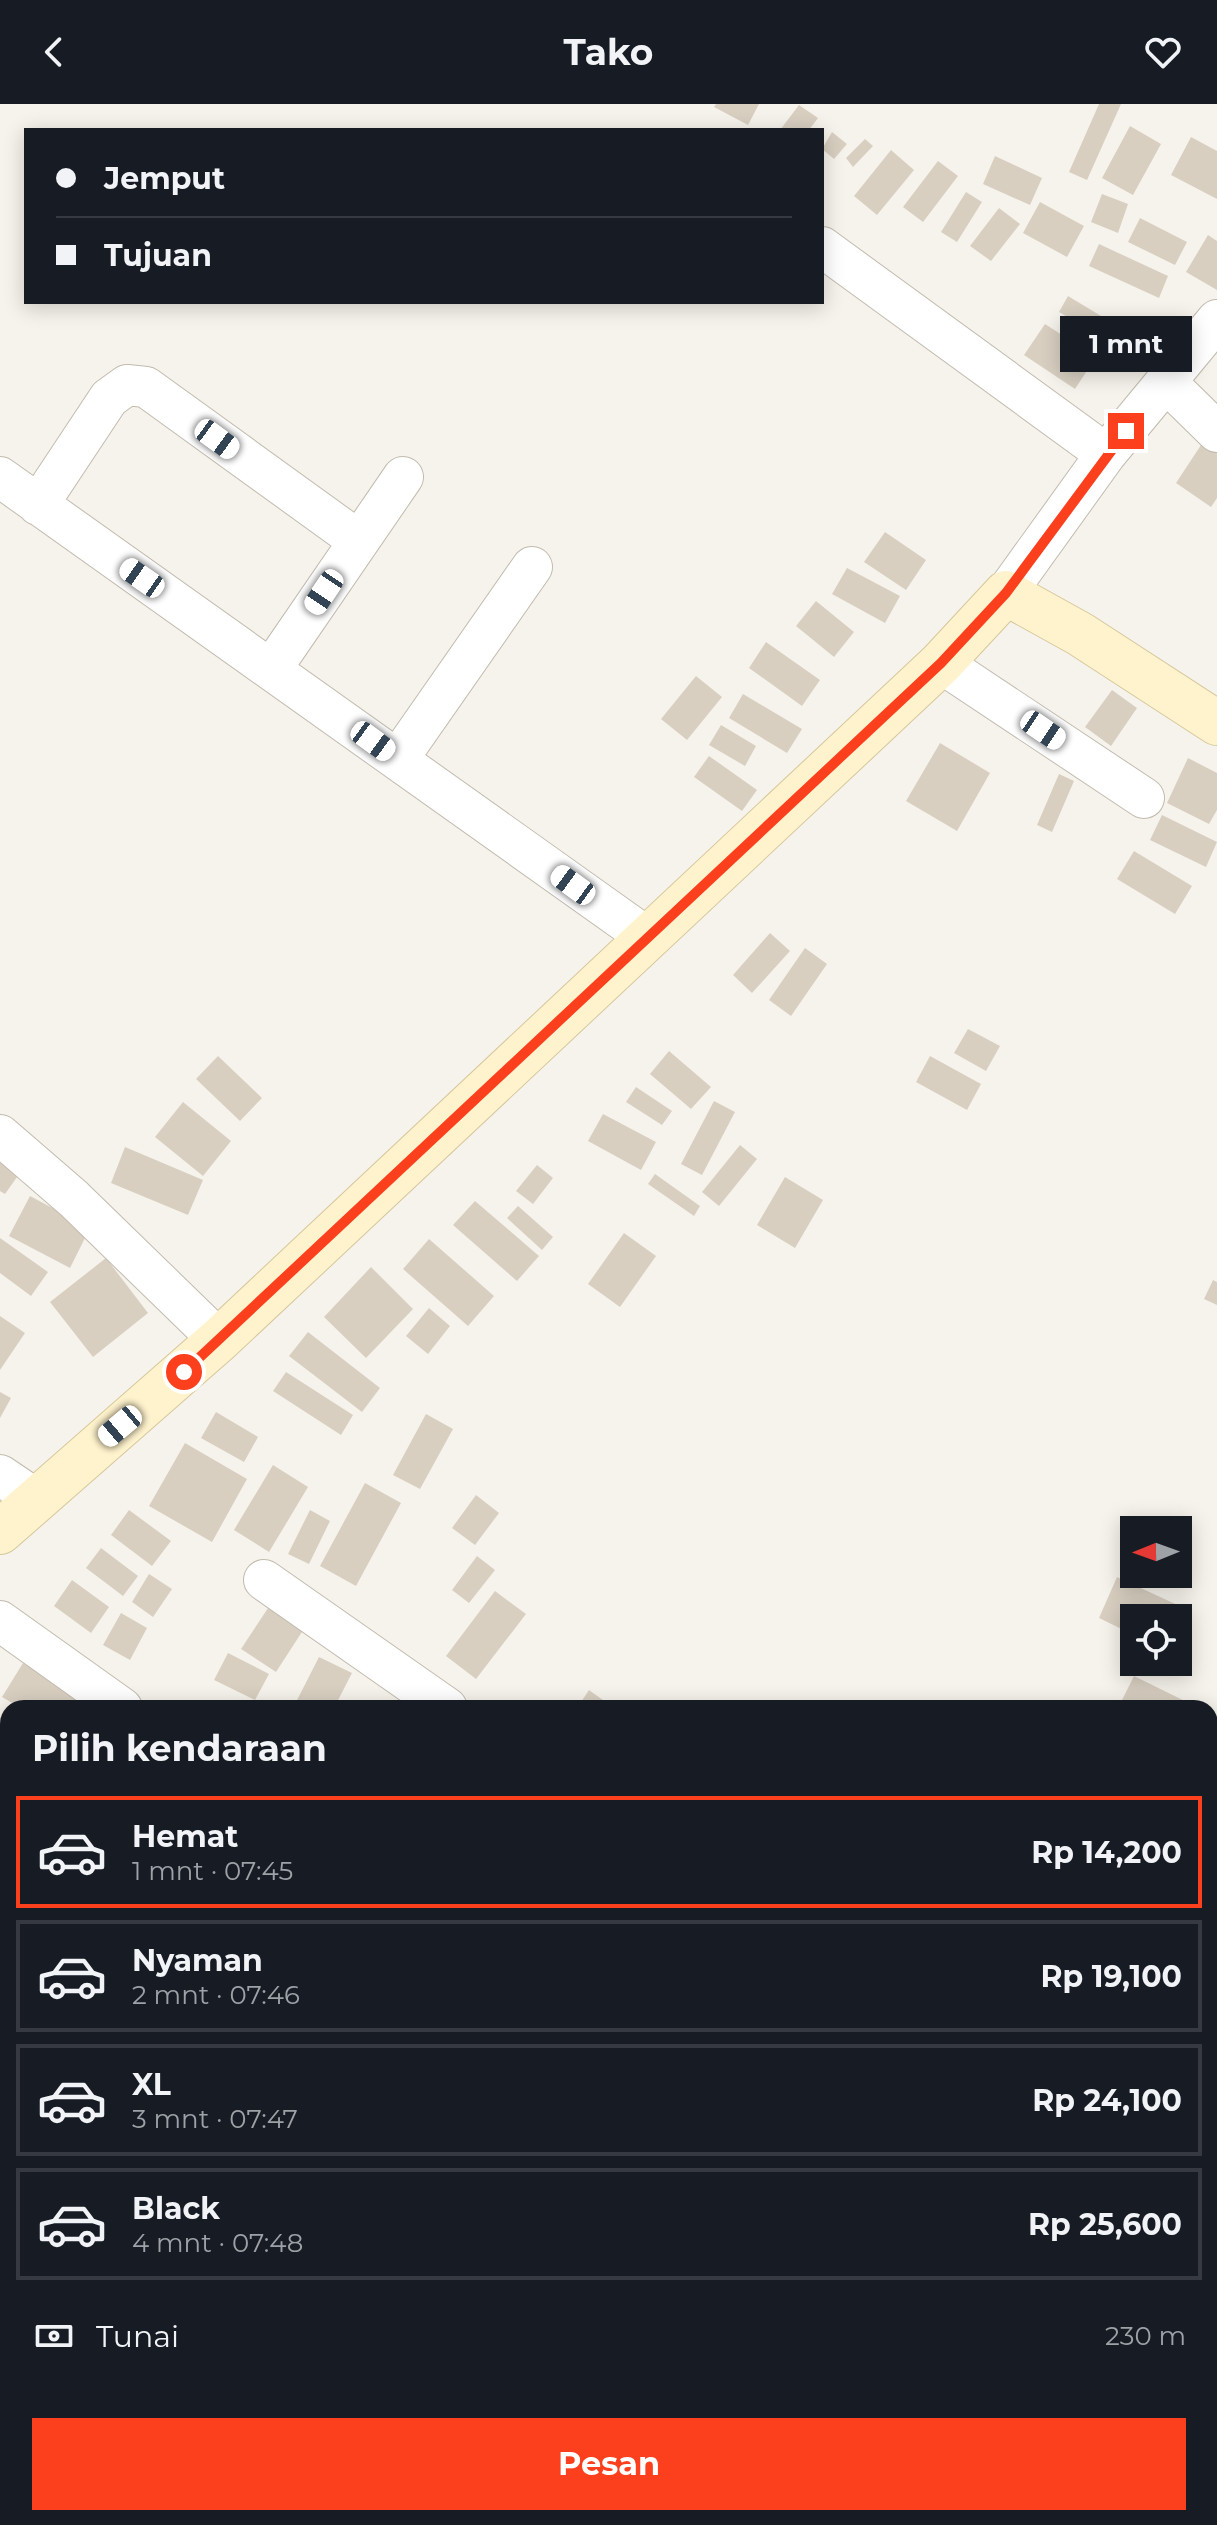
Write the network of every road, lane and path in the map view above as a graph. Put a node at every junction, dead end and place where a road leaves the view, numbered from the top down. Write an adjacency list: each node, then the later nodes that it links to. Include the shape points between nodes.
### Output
1 (824, 248): 5 (street)
2 (1217, 320): 3 (street)
3 (1167, 383): 4 (street); 5 (street)
4 (1217, 432)
5 (1106, 454): 11 (street)
6 (0, 477): 8 (street)
7 (403, 477): 9 (street)
8 (38, 505): 9 (street, via 109,398 127,385 146,387); 13 (street)
9 (359, 541): 13 (street)
10 (532, 567): 15 (street)
11 (1006, 593): 12 (street); 14 (street)
12 (941, 663): 16 (street); 17 (street)
13 (272, 668): 15 (street)
14 (1217, 723)
15 (398, 759): 17 (street)
16 (1144, 798)
17 (648, 938): 19 (street)
18 (0, 1135): 19 (street)
19 (219, 1340): 20 (street)
20 (17, 1487): 21 (street)
21 (0, 1532)
22 (264, 1580): 25 (street)
23 (0, 1621): 24 (street)
24 (111, 1700)
25 (436, 1700)

